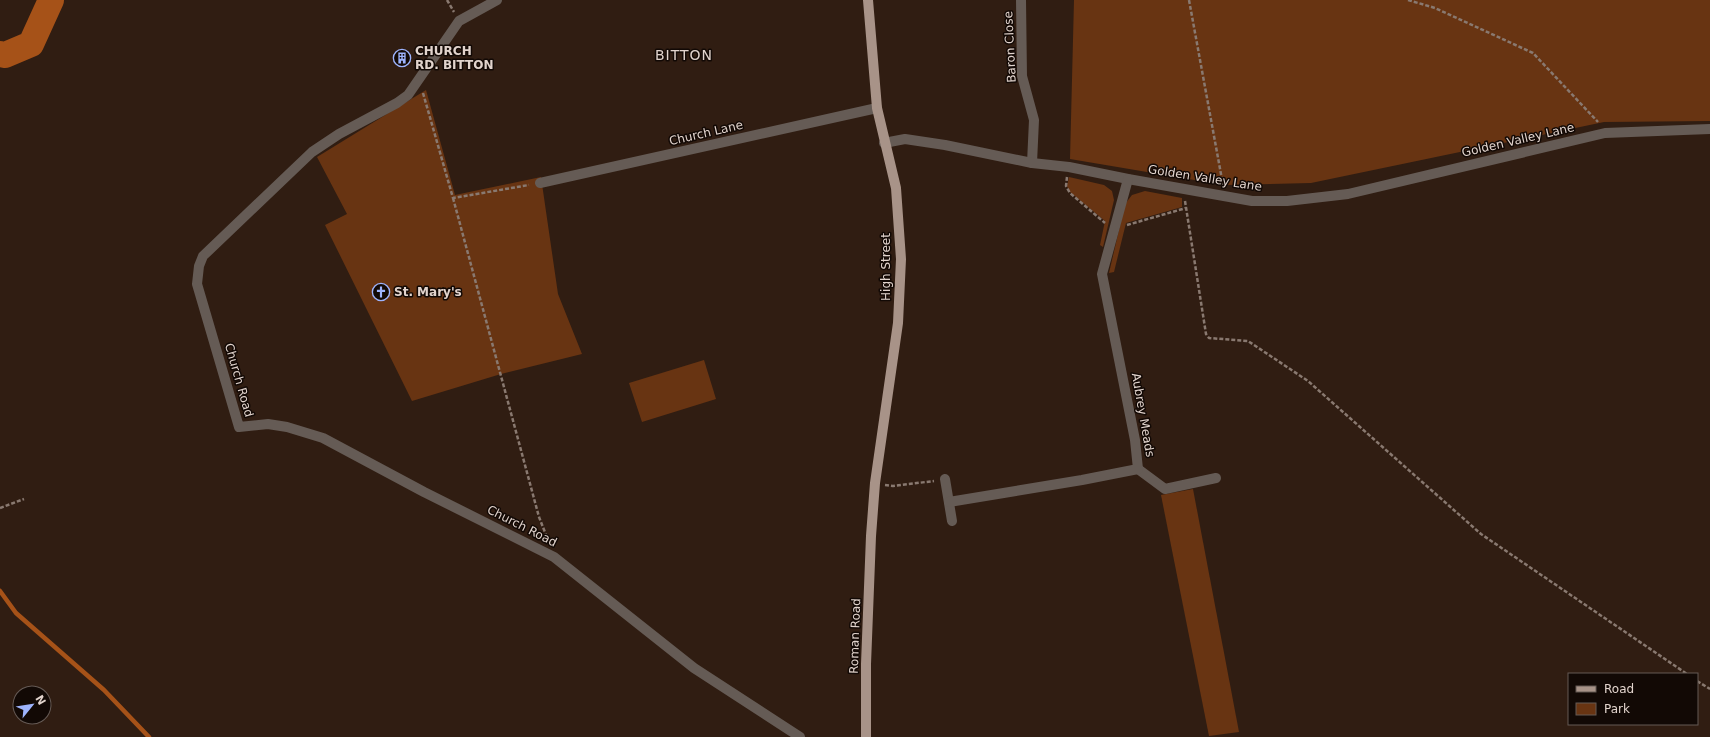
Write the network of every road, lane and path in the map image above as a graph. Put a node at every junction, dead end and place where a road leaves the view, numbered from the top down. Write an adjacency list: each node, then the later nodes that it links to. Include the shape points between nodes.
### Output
1 (497, 0): 6 (street, Church Road, via 460,21)
2 (868, 0): 7 (main road, High Street)
3 (1021, 0): 11 (street, Baron Close, via 1022,76 1034,120)
4 (1189, 0): 15 (path, via 1224,185)
5 (1408, 0): 9 (path, via 1435,8 1534,53)
6 (416, 85): 16 (path, via 423,92); 26 (street, Church Road, via 397,103 339,134 312,152 203,256 197,284 239,427 268,424 288,427 323,438)
7 (877, 108): 10 (main road, High Street); 13 (street, Church Lane)
8 (1710, 129): 9 (street, Golden Valley Lane)
9 (1605, 132): 15 (street, Golden Valley Lane, via 1348,194 1287,201 1252,201)
10 (884, 143): 11 (street, Golden Valley Lane, via 905,139); 20 (main road, High Street, via 896,188 901,259 898,323)
11 (1032, 163): 12 (street, Golden Valley Lane, via 1069,167)
12 (1128, 179): 14 (street, Golden Valley Lane); 17 (street, Aubrey Meads, via 1102,274 1135,440)
13 (540, 183): 16 (path)
14 (1183, 189): 15 (street, Golden Valley Lane); 27 (path, via 1206,334 1209,338 1248,341 1308,381 1481,534)
15 (1220, 195)
16 (453, 198): 26 (path, via 539,517)
17 (1138, 469): 18 (street, via 1165,488); 22 (street, Aubrey Meads)
18 (1216, 478)
19 (945, 479): 20 (path, via 893,486); 22 (street)
20 (875, 483): 25 (main road, High Street)
21 (24, 499): 23 (path)
22 (949, 502): 24 (street)
23 (0, 508)
24 (952, 521)
25 (871, 536): 31 (main road, Roman Road)
26 (554, 557): 30 (street, Church Road, via 694,668)
27 (1686, 673)
28 (1698, 682): 29 (path)
29 (1710, 689)
30 (800, 737)
31 (866, 737)

